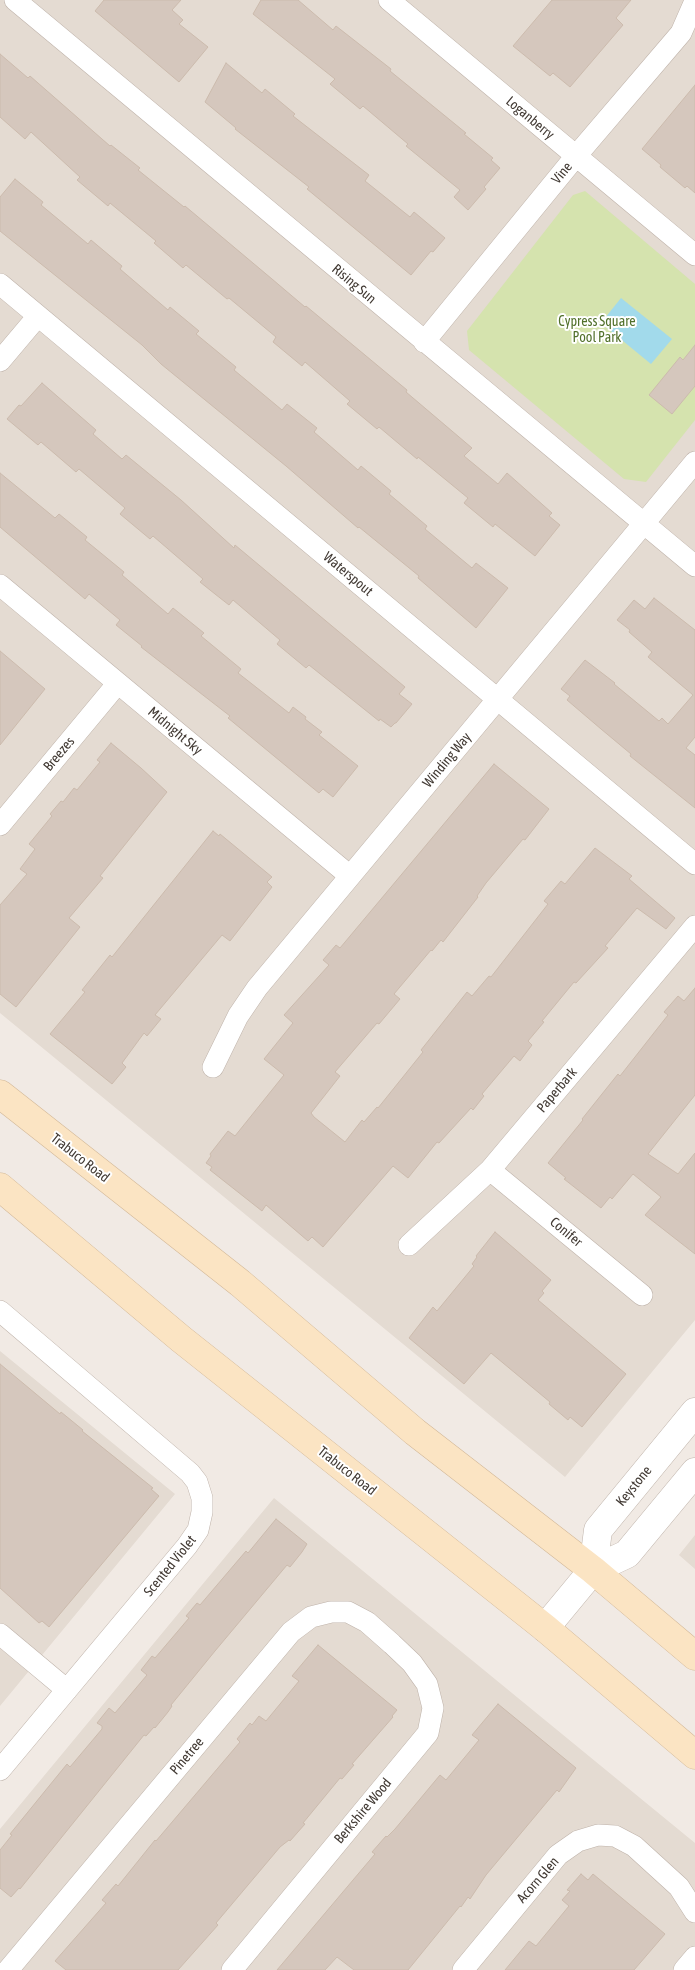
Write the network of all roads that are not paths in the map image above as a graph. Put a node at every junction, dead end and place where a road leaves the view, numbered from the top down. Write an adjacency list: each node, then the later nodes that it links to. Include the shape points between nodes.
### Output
1 (15, 0): 8 (street, Rising Sun)
2 (389, 0): 4 (street, Loganberry)
3 (695, 1): 4 (street, Vine, via 681,33)
4 (576, 156): 5 (street, Loganberry); 8 (street, Vine)
5 (695, 255)
6 (0, 284): 7 (street, Waterspout)
7 (38, 316): 9 (street); 15 (street, Waterspout)
8 (424, 342): 11 (street, Rising Sun)
9 (0, 361)
10 (695, 462): 11 (street, Winding Way)
11 (644, 523): 12 (street, Rising Sun); 15 (street, Winding Way)
12 (695, 566)
13 (0, 585): 14 (street, Midnight Sky)
14 (118, 684): 16 (street, Breezes); 18 (street, Midnight Sky)
15 (497, 699): 17 (street, Waterspout); 18 (street, Winding Way)
16 (0, 825)
17 (695, 864)
18 (350, 876): 20 (street, Winding Way, via 257,988 238,1016)
19 (695, 926): 22 (street, Paperbark)
20 (213, 1067)
21 (0, 1094): 29 (main road, Trabuco Road, via 240,1283 415,1432)
22 (490, 1170): 24 (street, Paperbark); 25 (street, Conifer)
23 (0, 1187): 30 (main road, Trabuco Road, via 181,1339)
24 (409, 1245)
25 (642, 1295)
26 (0, 1311): 34 (street, Scented Violet, via 190,1473 202,1498 198,1530 187,1546)
27 (695, 1412): 29 (street, Keystone, via 598,1530)
28 (695, 1472): 29 (street, via 627,1554)
29 (593, 1570): 30 (street); 33 (main road, Trabuco Road)
30 (545, 1628): 35 (main road, Trabuco Road)
31 (0, 1634): 34 (street)
32 (392, 1644): 39 (street, Pinetree, via 368,1622 348,1612 311,1617 291,1632); 40 (street, Berkshire Wood, via 412,1663 427,1684 433,1708 428,1733)
33 (695, 1656)
34 (67, 1690): 36 (street, Scented Violet)
35 (695, 1754)
36 (0, 1770)
37 (695, 1912): 41 (street, Acorn Glen, via 679,1887 634,1846 614,1836 598,1835 578,1841 558,1855)
38 (695, 1957): 42 (street)
39 (8, 1970)
40 (232, 1970)
41 (462, 1970)
42 (684, 1970)

